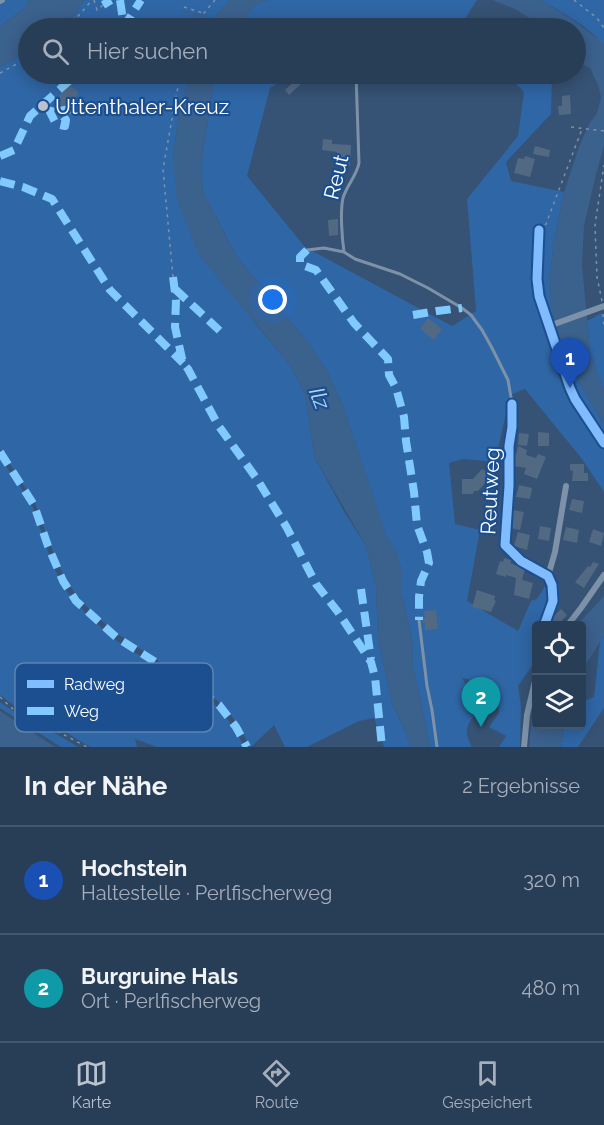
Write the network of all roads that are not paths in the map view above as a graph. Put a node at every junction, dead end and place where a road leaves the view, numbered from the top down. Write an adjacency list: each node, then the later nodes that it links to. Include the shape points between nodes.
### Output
1 (356, 84): 4 (lane, Reut, via 359,162 343,199)
2 (539, 230): 6 (street, via 539,296)
3 (307, 250): 4 (lane)
4 (344, 252): 7 (lane, via 400,274 471,315 483,330 508,380)
5 (601, 307): 6 (street)
6 (552, 325): 8 (street, via 575,399)
7 (512, 404): 11 (street, Reutweg, via 505,545 520,561)
8 (604, 443)
9 (566, 486): 11 (street)
10 (604, 575): 14 (street)
11 (548, 576): 13 (street, via 553,601)
12 (419, 620): 16 (lane)
13 (546, 621)
14 (571, 621)
15 (532, 690): 17 (street)
16 (437, 747)
17 (524, 747)

